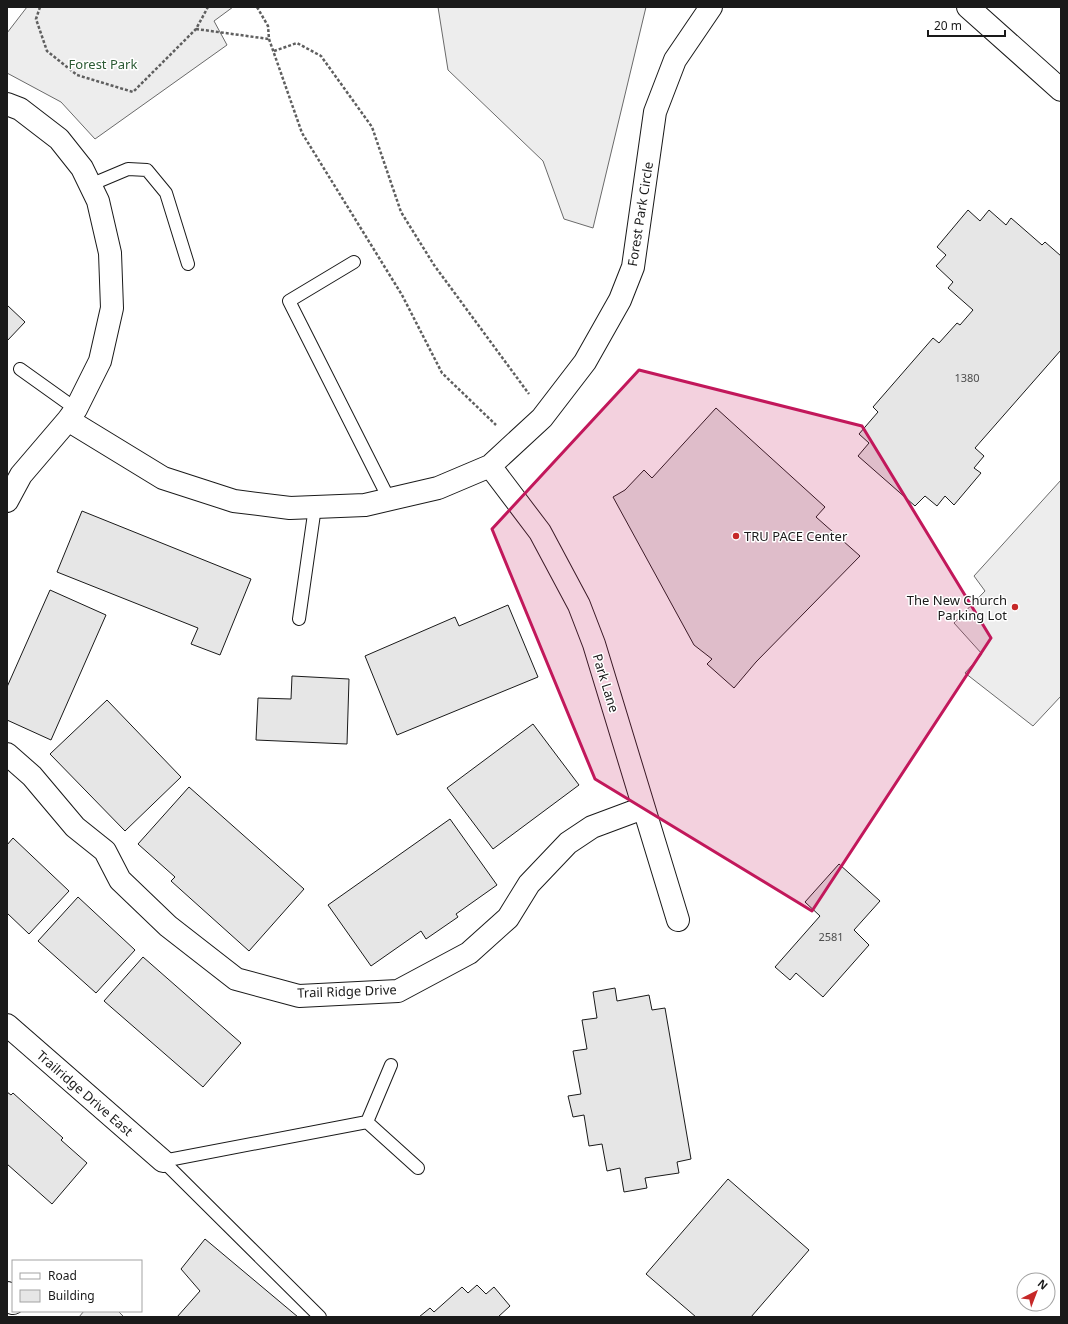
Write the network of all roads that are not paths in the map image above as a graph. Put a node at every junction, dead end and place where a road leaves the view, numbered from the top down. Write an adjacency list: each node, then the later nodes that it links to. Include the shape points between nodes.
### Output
1 (711, 7): 10 (street, Forest Park Circle, via 675,60 655,112 633,267 620,300 585,362 542,418)
2 (968, 7): 3 (street)
3 (1061, 90)
4 (7, 104): 5 (street, via 20,109 59,139 82,168)
5 (90, 185): 7 (lane, via 128,169 148,170 166,193); 9 (street, via 98,202 110,253 112,308 100,361)
6 (354, 262): 11 (lane, via 289,301)
7 (188, 264)
8 (20, 369): 9 (lane)
9 (72, 415): 12 (street, via 21,475); 13 (street, Forest Park Circle, via 163,478 234,501 290,508)
10 (490, 466): 11 (street, Forest Park Circle, via 438,488); 16 (street, Park Lane, via 540,532 579,605 594,644)
11 (389, 499): 13 (street, Forest Park Circle, via 365,505)
12 (7, 501)
13 (315, 507): 14 (lane)
14 (299, 619)
15 (7, 754): 16 (street, Trail Ridge Drive, via 32,776 75,827 105,851 120,880 168,926 236,979 299,996 398,991 468,953 508,918 528,884 568,843 592,827)
16 (643, 808): 17 (street, Park Lane)
17 (678, 920)
18 (7, 1025): 21 (street, Trailridge Drive East)
19 (391, 1065): 20 (lane)
20 (367, 1122): 21 (lane); 22 (lane)
21 (163, 1161): 25 (lane)
22 (418, 1168)
23 (7, 1292): 24 (street)
24 (12, 1301)
25 (320, 1317)

